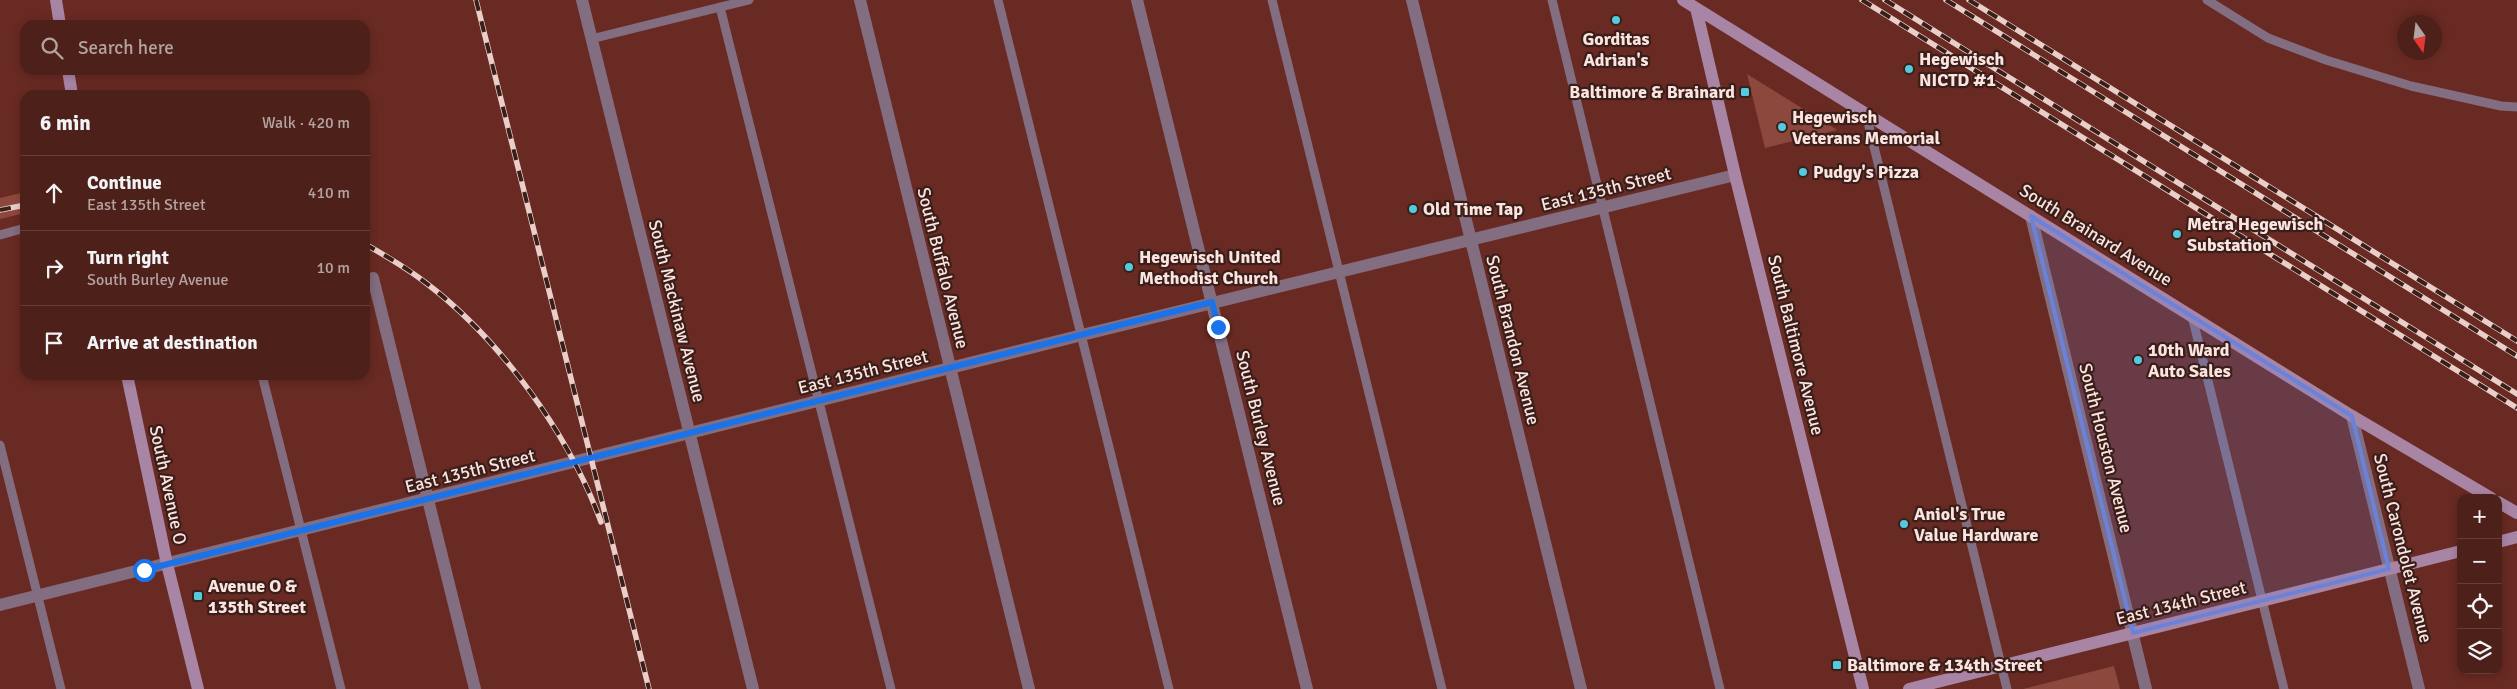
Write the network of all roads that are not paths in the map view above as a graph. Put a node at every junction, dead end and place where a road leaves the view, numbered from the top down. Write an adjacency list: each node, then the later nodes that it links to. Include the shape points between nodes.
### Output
1 (56, 0): 14 (main road)
2 (582, 0): 15 (street, South Mackinaw Avenue)
3 (749, 0): 12 (lane)
4 (860, 0): 31 (street, South Buffalo Avenue)
5 (998, 0): 30 (lane)
6 (1137, 0): 28 (street, South Burley Avenue)
7 (1272, 0): 26 (lane)
8 (1412, 0): 25 (street, South Brandon Avenue)
9 (1552, 0): 21 (lane)
10 (1683, 0): 13 (main road, South Brainard Avenue)
11 (2207, 0): 18 (lane, via 2268,38 2326,60 2411,86)
12 (720, 7): 15 (lane); 34 (lane)
13 (1696, 8): 19 (main road, South Brainard Avenue); 20 (main road, South Baltimore Avenue)
14 (59, 20)
15 (592, 39): 36 (street, South Mackinaw Avenue)
16 (69, 75): 17 (main road)
17 (71, 90)
18 (2517, 107)
19 (1866, 114): 22 (main road, South Brainard Avenue); 52 (lane)
20 (1735, 175): 21 (street, East 135th Street); 65 (main road, South Baltimore Avenue)
21 (1602, 208): 25 (street, East 135th Street); 64 (lane)
22 (2031, 216): 29 (main road, South Brainard Avenue); 51 (street, South Houston Avenue)
23 (20, 229): 24 (lane)
24 (0, 235)
25 (1470, 240): 26 (street, East 135th Street); 63 (street, South Brandon Avenue)
26 (1340, 272): 28 (street, East 135th Street); 62 (lane)
27 (373, 278): 39 (street)
28 (1212, 302): 30 (street, East 135th Street); 61 (street, South Burley Avenue)
29 (2192, 316): 35 (main road, South Brainard Avenue); 49 (lane)
30 (1082, 335): 31 (street, East 135th Street); 60 (lane)
31 (950, 368): 34 (street, East 135th Street); 59 (street, South Buffalo Avenue)
32 (128, 380): 46 (main road, South Avenue O)
33 (263, 380): 42 (lane)
34 (819, 401): 36 (street, East 135th Street); 58 (lane)
35 (2352, 416): 38 (main road, South Brainard Avenue); 47 (street, South Carondolet Avenue)
36 (689, 434): 39 (street, East 135th Street); 57 (street, South Mackinaw Avenue)
37 (0, 445): 48 (lane)
38 (2484, 494)
39 (428, 499): 42 (street, East 135th Street); 56 (street)
40 (2502, 504): 41 (main road)
41 (2517, 513)
42 (302, 531): 46 (street, East 135th Street); 55 (lane)
43 (2517, 537): 44 (main road)
44 (2502, 541)
45 (2457, 552): 47 (main road, East 134th Street)
46 (167, 564): 48 (street, East 135th Street); 54 (main road, South Avenue O)
47 (2390, 569): 49 (main road, East 134th Street); 70 (street, South Carondolet Avenue)
48 (38, 596): 50 (street, East 135th Street); 53 (lane)
49 (2262, 601): 51 (main road, East 134th Street); 69 (lane)
50 (0, 605)
51 (2133, 634): 52 (main road, East 134th Street); 68 (street, South Houston Avenue)
52 (2002, 666): 66 (main road, East 134th Street); 67 (lane)
53 (61, 689)
54 (198, 689)
55 (341, 689)
56 (475, 689)
57 (753, 689)
58 (891, 689)
59 (1029, 689)
60 (1169, 689)
61 (1307, 689)
62 (1442, 689)
63 (1580, 689)
64 (1720, 689)
65 (1864, 689)
66 (1909, 689)
67 (2008, 689)
68 (2146, 689)
69 (2284, 689)
70 (2419, 689)

